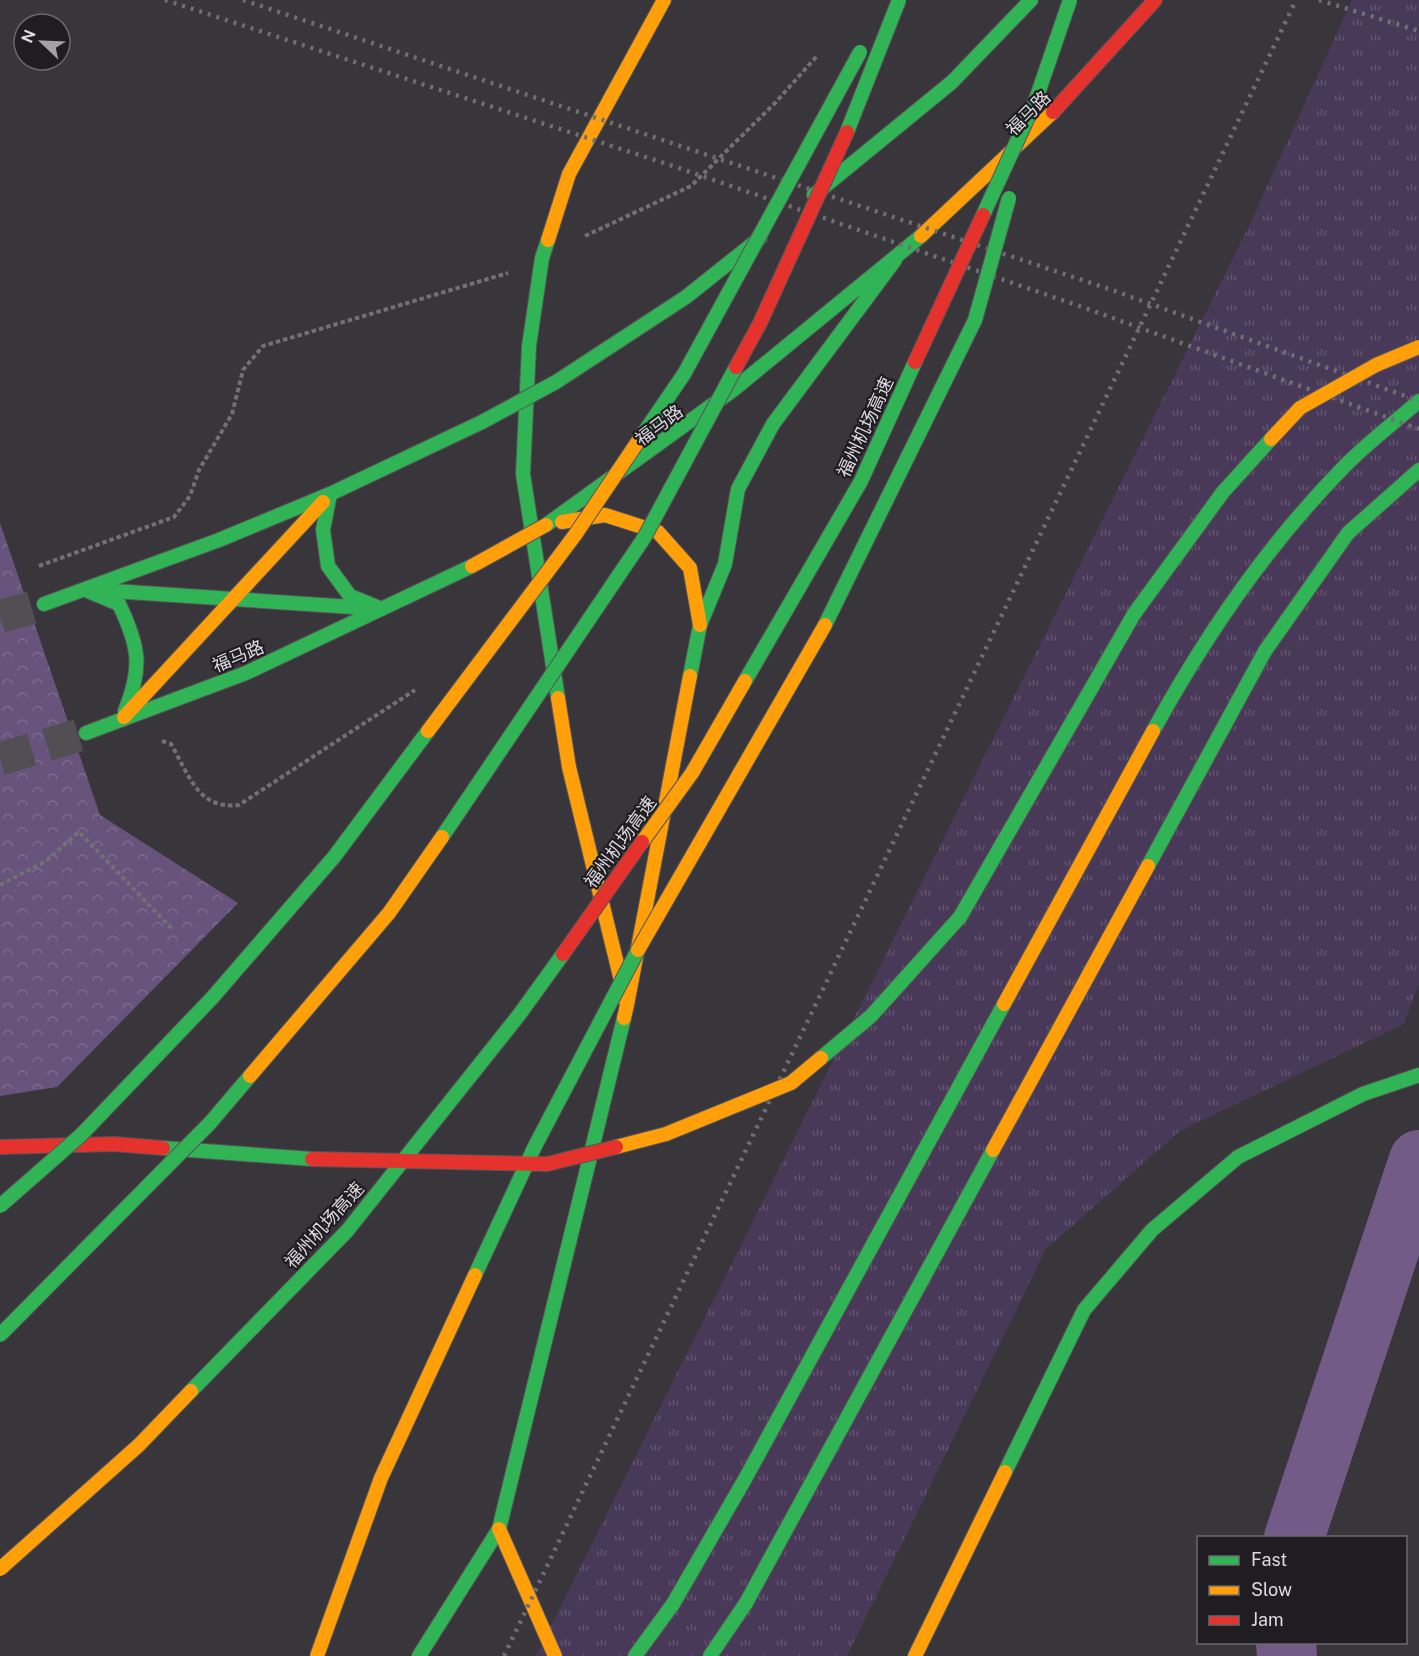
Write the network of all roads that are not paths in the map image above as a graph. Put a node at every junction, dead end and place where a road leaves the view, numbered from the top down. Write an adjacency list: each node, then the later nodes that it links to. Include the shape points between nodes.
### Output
1 (664, 0): 21 (main road, via 569,174 542,258 529,346 523,474 569,767)
2 (887, 0): 24 (main road, bridge, via 684,374 575,535 319,874 212,998 97,1118)
3 (899, 0): 25 (main road, bridge, via 854,116 760,323 644,538 523,720 381,922 210,1123)
4 (1031, 0): 12 (main road, bridge, via 952,82 897,130 686,297 556,382)
5 (1070, 0): 7 (main road, 福州机场高速, bridge)
6 (1155, 0): 8 (main road, 福马路, via 1063,105)
7 (1035, 102): 27 (main road, 福州机场高速, bridge, via 861,481 692,773 519,1015 347,1231 140,1445); 29 (main road, bridge, via 975,320 832,614 623,977 535,1146 381,1478)
8 (895, 260): 13 (main road, 福马路, via 657,450); 18 (main road, via 773,424 738,489 725,564)
9 (1419, 347): 23 (main road, bridge, via 1376,365 1300,408 1223,492 1134,614 960,917 871,1016 791,1083 666,1134 547,1164 312,1159 114,1144)
10 (1419, 401): 32 (main road, via 1340,470 1257,568 1179,684 745,1479 673,1604)
11 (1419, 470): 28 (main road, via 1348,533 1265,651)
12 (330, 494): 14 (main road); 15 (main road); 17 (main road, via 322,530 328,566 350,596)
13 (546, 525): 17 (main road, 福马路, bridge); 18 (main road, via 605,515 658,532 690,568)
14 (84, 590): 15 (main road); 16 (main road); 19 (main road, via 119,604 136,640 138,682)
15 (233, 600): 17 (main road); 19 (main road)
16 (44, 604)
17 (383, 609): 19 (main road, 福马路, via 246,673)
18 (700, 625): 21 (main road)
19 (120, 721): 20 (main road, 福马路)
20 (86, 733)
21 (627, 1005): 26 (main road)
22 (1419, 1075): 35 (main road, via 1363,1094 1238,1157 1152,1230 1084,1310)
23 (0, 1147)
24 (0, 1206)
25 (0, 1335)
26 (499, 1529): 30 (main road); 31 (main road)
27 (0, 1569)
28 (746, 1603): 33 (main road); 34 (main road)
29 (317, 1656)
30 (419, 1656)
31 (555, 1656)
32 (636, 1656)
33 (710, 1656)
34 (723, 1656)
35 (915, 1656)

